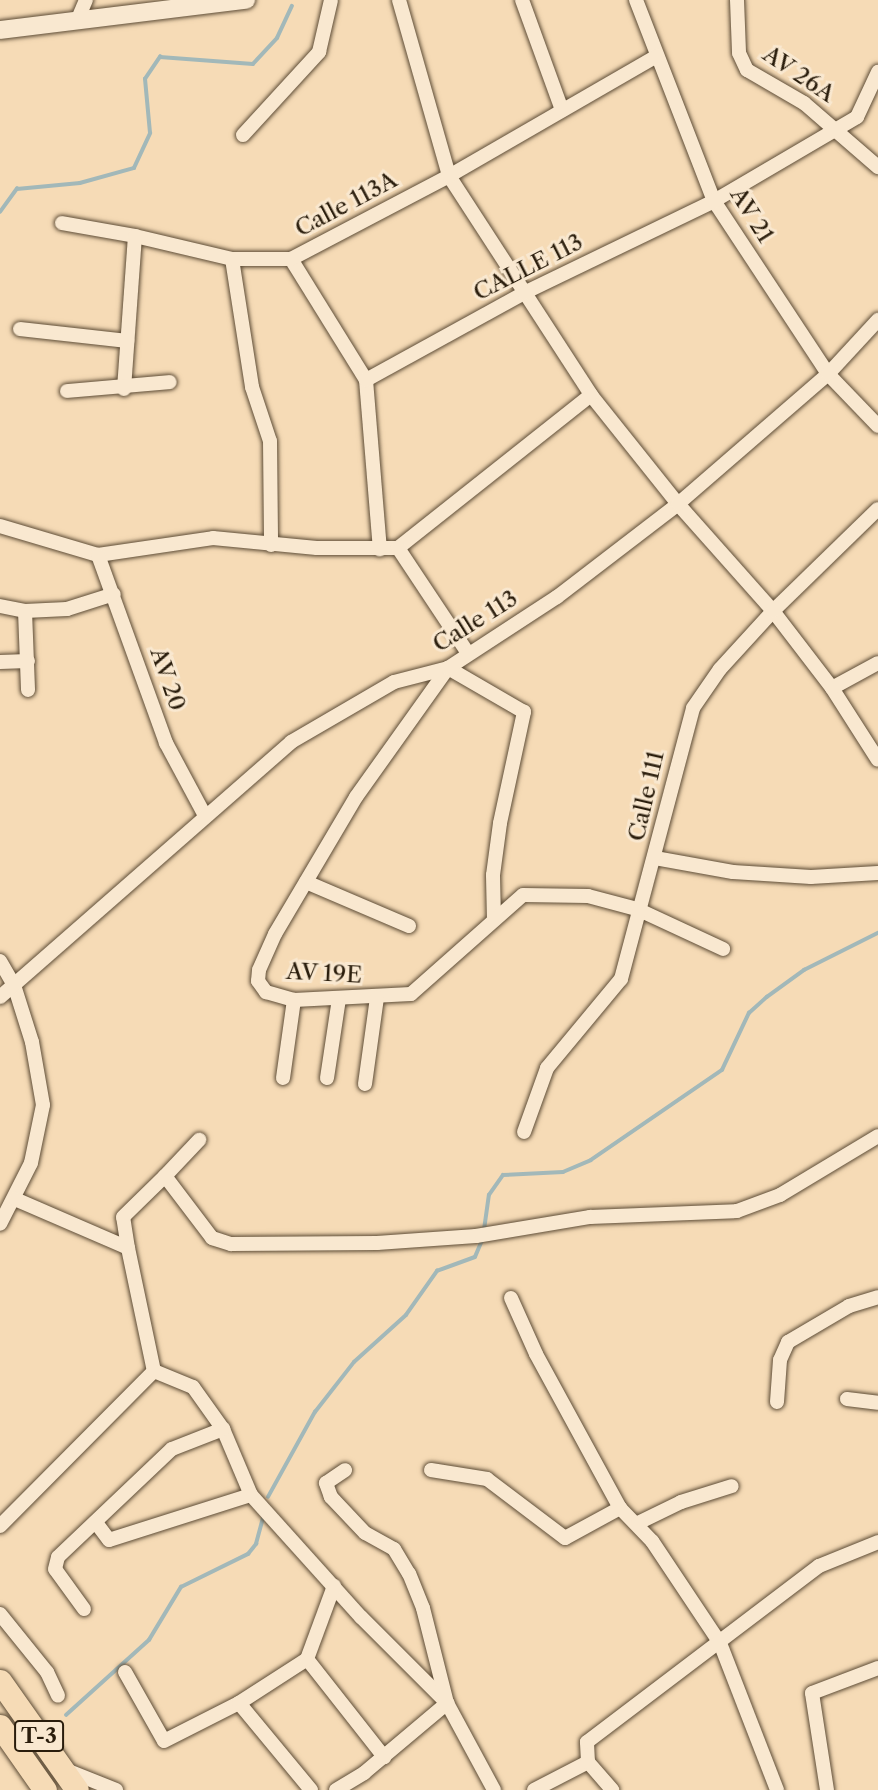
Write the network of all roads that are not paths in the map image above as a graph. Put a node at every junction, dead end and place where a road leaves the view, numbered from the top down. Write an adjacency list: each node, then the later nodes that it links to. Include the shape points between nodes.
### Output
1 (86, 0): 8 (street)
2 (246, 0): 8 (street)
3 (331, 0): 14 (street, via 319,52)
4 (399, 0): 16 (street)
5 (522, 0): 12 (street)
6 (636, 0): 10 (street, AV 21)
7 (737, 0): 13 (street, AV 26A, via 739,53 747,70)
8 (77, 21): 9 (street)
9 (0, 30)
10 (657, 56): 12 (street, Calle 113A); 17 (street, AV 21)
11 (878, 72): 13 (street, CALLE 113, via 860,114)
12 (562, 110): 16 (street, Calle 113A)
13 (838, 128): 15 (street, AV 26A); 17 (street, CALLE 113)
14 (243, 135)
15 (878, 167)
16 (449, 176): 21 (street, Calle 113A); 22 (street)
17 (715, 201): 22 (street, CALLE 113); 26 (street, AV 21)
18 (62, 223): 19 (street, Calle 113A)
19 (135, 236): 20 (street, Calle 113A); 25 (street)
20 (232, 259): 21 (street, Calle 113A); 36 (street, via 252,387 270,442)
21 (290, 259): 27 (street)
22 (524, 293): 27 (street, CALLE 113); 31 (street)
23 (878, 320): 26 (street, Calle 113)
24 (20, 330): 25 (street)
25 (127, 341): 29 (street)
26 (828, 374): 32 (street, AV 21); 33 (street, Calle 113)
27 (366, 380): 38 (street)
28 (170, 382): 29 (street)
29 (124, 389): 30 (street)
30 (67, 391)
31 (591, 395): 33 (street); 37 (street)
32 (878, 426)
33 (678, 504): 43 (street); 44 (street, Calle 113, via 557,597)
34 (878, 509): 43 (street, Calle 111)
35 (0, 526): 39 (street)
36 (271, 545): 38 (street); 39 (street, via 213,538)
37 (398, 548): 38 (street); 44 (street)
38 (380, 549)
39 (98, 555): 40 (street, AV 20)
40 (114, 594): 42 (street, via 67,609); 52 (street, AV 20, via 166,743)
41 (0, 606): 42 (street)
42 (25, 611): 45 (street)
43 (773, 611): 49 (street); 53 (street, Calle 111, via 720,669 693,708)
44 (467, 652): 48 (street, Calle 113)
45 (28, 661): 46 (street); 50 (street)
46 (0, 662)
47 (878, 663): 49 (street)
48 (448, 668): 52 (street, Calle 113, via 394,682 344,707 290,742); 55 (street, AV 19E, via 356,797); 57 (street, via 524,712 500,823 493,875)
49 (832, 688): 51 (street)
50 (28, 691)
51 (878, 760)
52 (204, 814): 61 (street, Calle 113)
53 (655, 858): 54 (street, via 733,872 811,877); 56 (street, Calle 111)
54 (878, 873)
55 (306, 883): 58 (street); 65 (street, AV 19E, via 259,970 258,981 266,992)
56 (637, 909): 57 (street, AV 19E, via 588,897 523,895); 59 (street, AV 19E); 69 (street, Calle 111, via 621,979 547,1068)
57 (494, 920): 63 (street, AV 19E, via 411,994)
58 (409, 926)
59 (723, 949)
60 (0, 961): 61 (street)
61 (14, 985): 62 (street, Calle 113); 73 (street, via 32,1042 43,1105 31,1163)
62 (0, 998)
63 (377, 998): 64 (street, AV 19E); 68 (street)
64 (339, 999): 65 (street, AV 19E); 67 (street)
65 (294, 1000): 66 (street)
66 (283, 1078)
67 (327, 1078)
68 (365, 1084)
69 (524, 1132)
70 (878, 1136): 72 (street, via 780,1195 737,1211 590,1217 475,1236 377,1243 231,1244 212,1237)
71 (199, 1140): 72 (street)
72 (165, 1175): 75 (street, via 123,1217)
73 (15, 1199): 74 (street); 75 (street)
74 (0, 1224)
75 (128, 1248): 78 (street)
76 (878, 1297): 80 (street, via 849,1306 788,1342 780,1360)
77 (511, 1298): 87 (street, via 536,1354)
78 (154, 1371): 82 (street, via 193,1387); 90 (street)
79 (847, 1399): 81 (street)
80 (777, 1402)
81 (878, 1402)
82 (223, 1429): 86 (street); 89 (street, via 172,1449)
83 (345, 1470): 102 (street, via 326,1483 331,1497 365,1533 394,1549 409,1574 423,1608)
84 (431, 1470): 87 (street, via 487,1479 565,1538)
85 (732, 1486): 88 (street, via 681,1502)
86 (251, 1495): 89 (street, via 109,1540); 92 (street)
87 (620, 1508): 88 (street)
88 (638, 1523): 95 (street)
89 (97, 1524): 93 (street, via 58,1557 55,1569)
90 (0, 1526)
91 (878, 1542): 95 (street, via 819,1566)
92 (334, 1586): 96 (street); 102 (street)
93 (84, 1609)
94 (0, 1614): 100 (street, via 47,1672)
95 (720, 1643): 105 (street, via 587,1742); 115 (street)
96 (307, 1659): 101 (street); 104 (street)
97 (878, 1668): 116 (street, via 812,1692)
98 (125, 1672): 101 (street, via 163,1741)
99 (0, 1681): 106 (main road, T-3)
100 (58, 1696)
101 (239, 1703): 110 (street)
102 (447, 1703): 104 (street); 112 (street)
103 (0, 1726): 107 (main road, T-3)
104 (384, 1757): 111 (street)
105 (589, 1762): 113 (street); 114 (street)
106 (62, 1769): 108 (main road, T-3); 109 (street)
107 (45, 1790)
108 (77, 1790)
109 (116, 1790)
110 (311, 1790)
111 (336, 1790)
112 (494, 1790)
113 (534, 1790)
114 (612, 1790)
115 (777, 1790)
116 (827, 1790)

